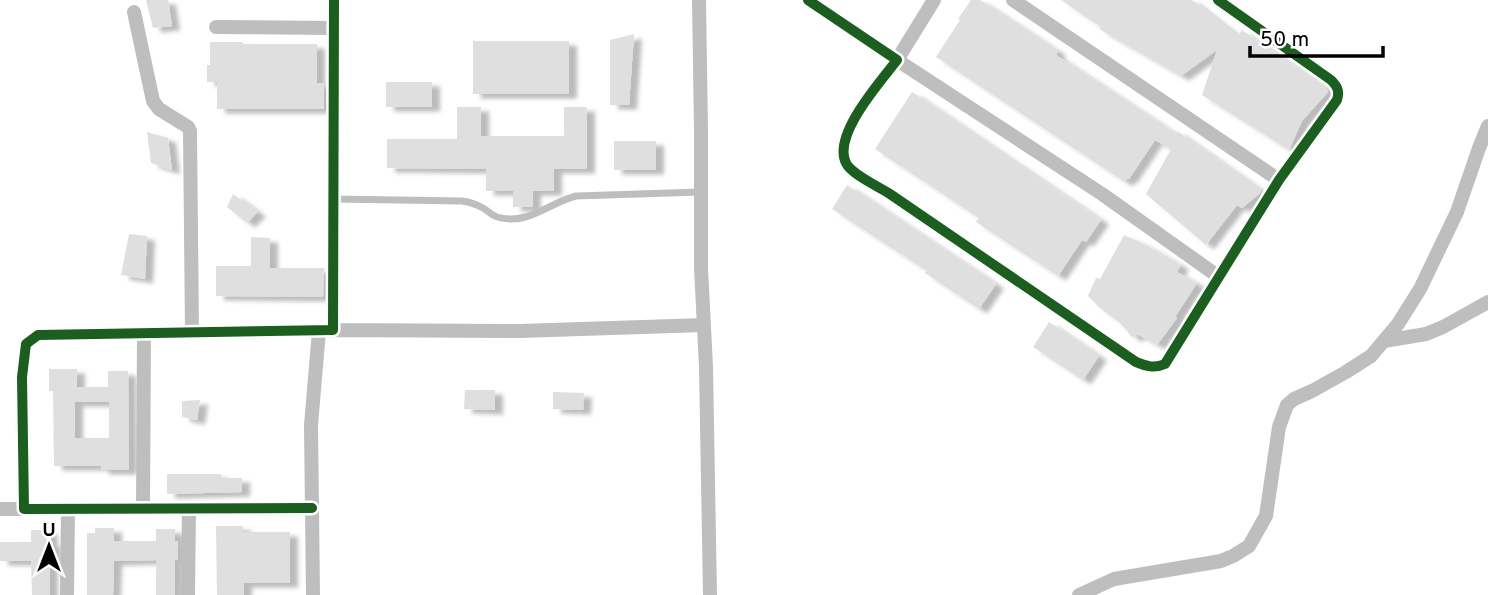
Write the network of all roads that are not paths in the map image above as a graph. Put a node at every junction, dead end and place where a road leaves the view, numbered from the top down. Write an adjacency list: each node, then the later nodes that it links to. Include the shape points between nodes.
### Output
1 (334, 0): 9 (street)
2 (699, 0): 13 (street)
3 (808, 0): 10 (street)
4 (934, 0): 10 (street)
5 (1013, 0): 12 (street)
6 (1218, 0): 12 (street, via 1331,79 1338,89 1337,100)
7 (134, 12): 19 (street, via 153,101 190,131)
8 (216, 27): 9 (street)
9 (334, 28): 14 (street)
10 (897, 60): 15 (street); 15 (street, via 862,104 844,141 843,155 852,170 1136,362 1157,368 1165,364)
11 (1488, 126): 21 (street, via 1457,212 1420,289)
12 (1279, 180): 15 (street)
13 (701, 192): 14 (lane, via 576,196 516,219 491,215 462,201); 17 (street)
14 (334, 200): 18 (street)
15 (1219, 277)
16 (1488, 302): 21 (street, via 1426,334)
17 (704, 325): 18 (street, via 520,331); 31 (street)
18 (326, 330): 19 (street); 23 (street, via 311,425)
19 (192, 332): 20 (street)
20 (144, 333): 25 (street, via 38,335 26,344 22,377); 27 (street)
21 (1384, 341): 32 (street, via 1371,356 1287,405 1279,427 1266,516 1249,546 1221,561 1114,579)
22 (189, 508): 23 (street); 27 (street); 29 (street)
23 (312, 508): 30 (street)
24 (0, 509): 25 (street)
25 (24, 509): 26 (street)
26 (68, 509): 27 (street); 28 (street)
27 (144, 509)
28 (67, 595)
29 (188, 595)
30 (313, 595)
31 (710, 595)
32 (1079, 595)

